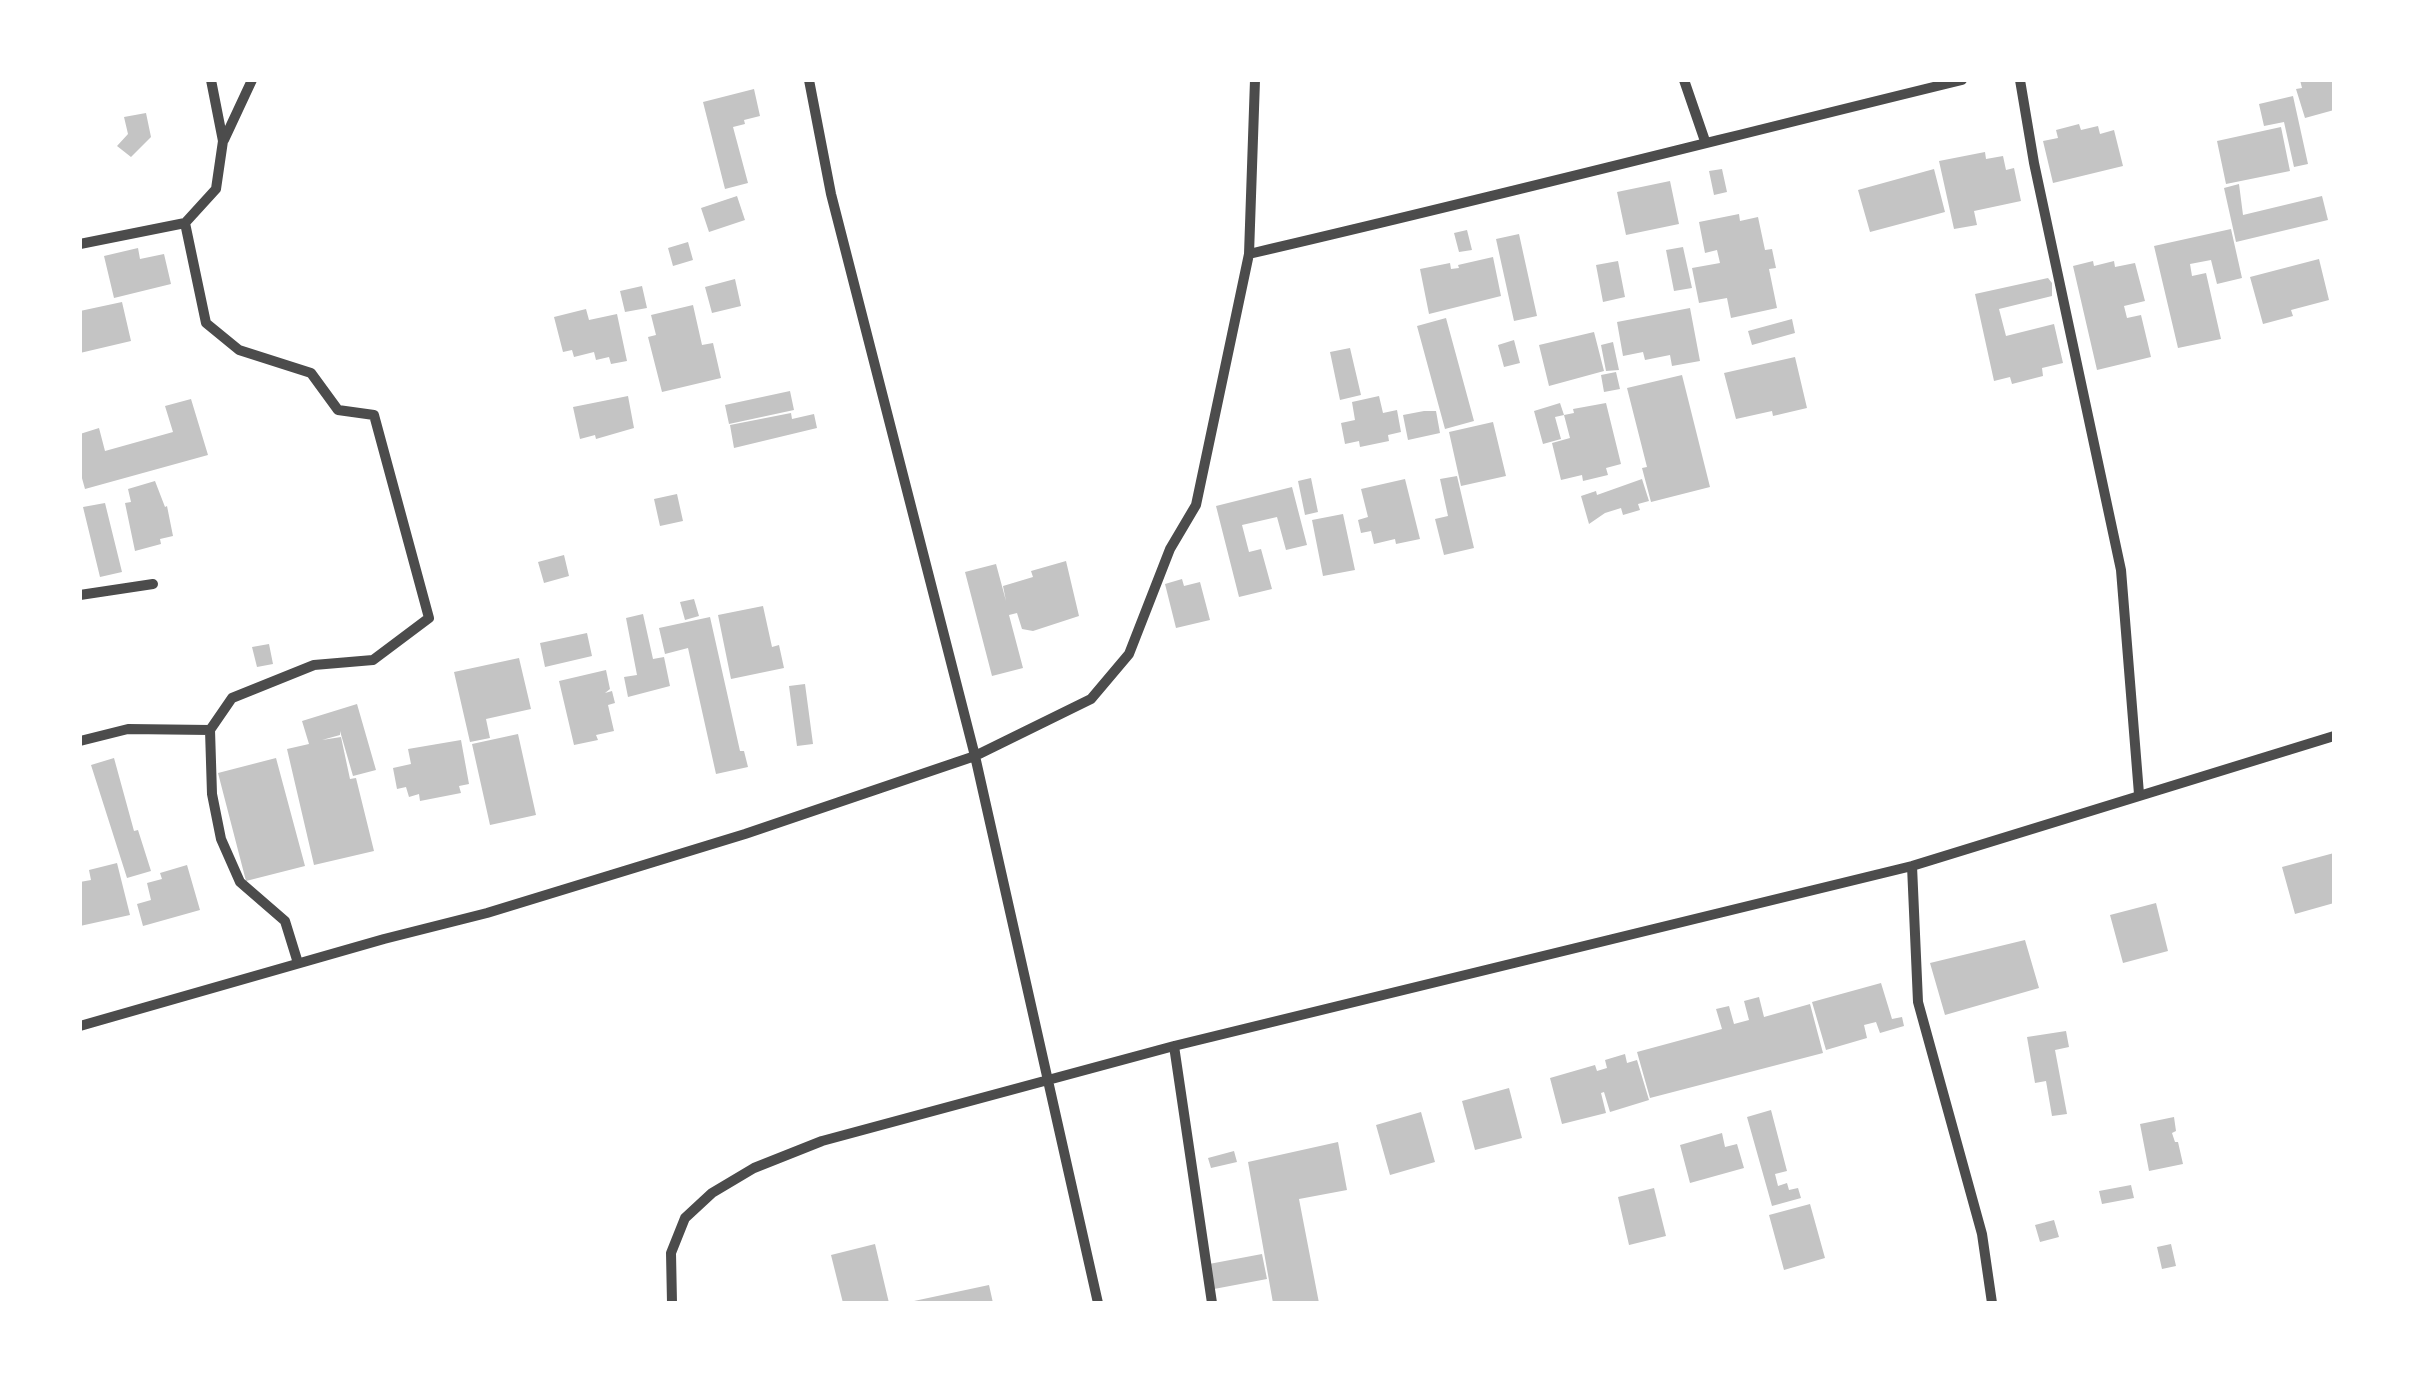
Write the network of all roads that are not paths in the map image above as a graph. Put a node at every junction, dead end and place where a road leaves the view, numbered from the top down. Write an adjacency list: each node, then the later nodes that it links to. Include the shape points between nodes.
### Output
1 (211, 80): 8 (street)
2 (252, 80): 8 (street)
3 (809, 80): 18 (street, via 831,194)
4 (1255, 80): 12 (street)
5 (1684, 80): 9 (street)
6 (1962, 80): 9 (street)
7 (2020, 80): 19 (street, via 2121,570)
8 (223, 141): 10 (street, via 216,190)
9 (1704, 141): 12 (street)
10 (185, 223): 11 (street); 15 (street, via 206,323 239,350 311,373 338,410 374,415 429,618 373,660 314,666 232,698)
11 (80, 244)
12 (1249, 254): 18 (street, via 1196,505 1170,549 1129,654 1091,699)
13 (153, 584): 14 (street)
14 (80, 595)
15 (210, 730): 17 (street, via 128,729); 21 (street, via 221,840 240,882 284,921)
16 (2334, 736): 19 (street)
17 (80, 741)
18 (975, 756): 21 (street, via 616,874); 24 (street)
19 (2139, 794): 20 (street)
20 (1912, 866): 23 (street); 28 (street, via 1918,1002 1982,1234)
21 (298, 963): 22 (street)
22 (80, 1026)
23 (1174, 1046): 24 (street); 27 (street)
24 (1050, 1082): 25 (street, via 822,1141 754,1168 686,1218 671,1253); 26 (street)
25 (672, 1303)
26 (1098, 1303)
27 (1212, 1303)
28 (1992, 1303)

